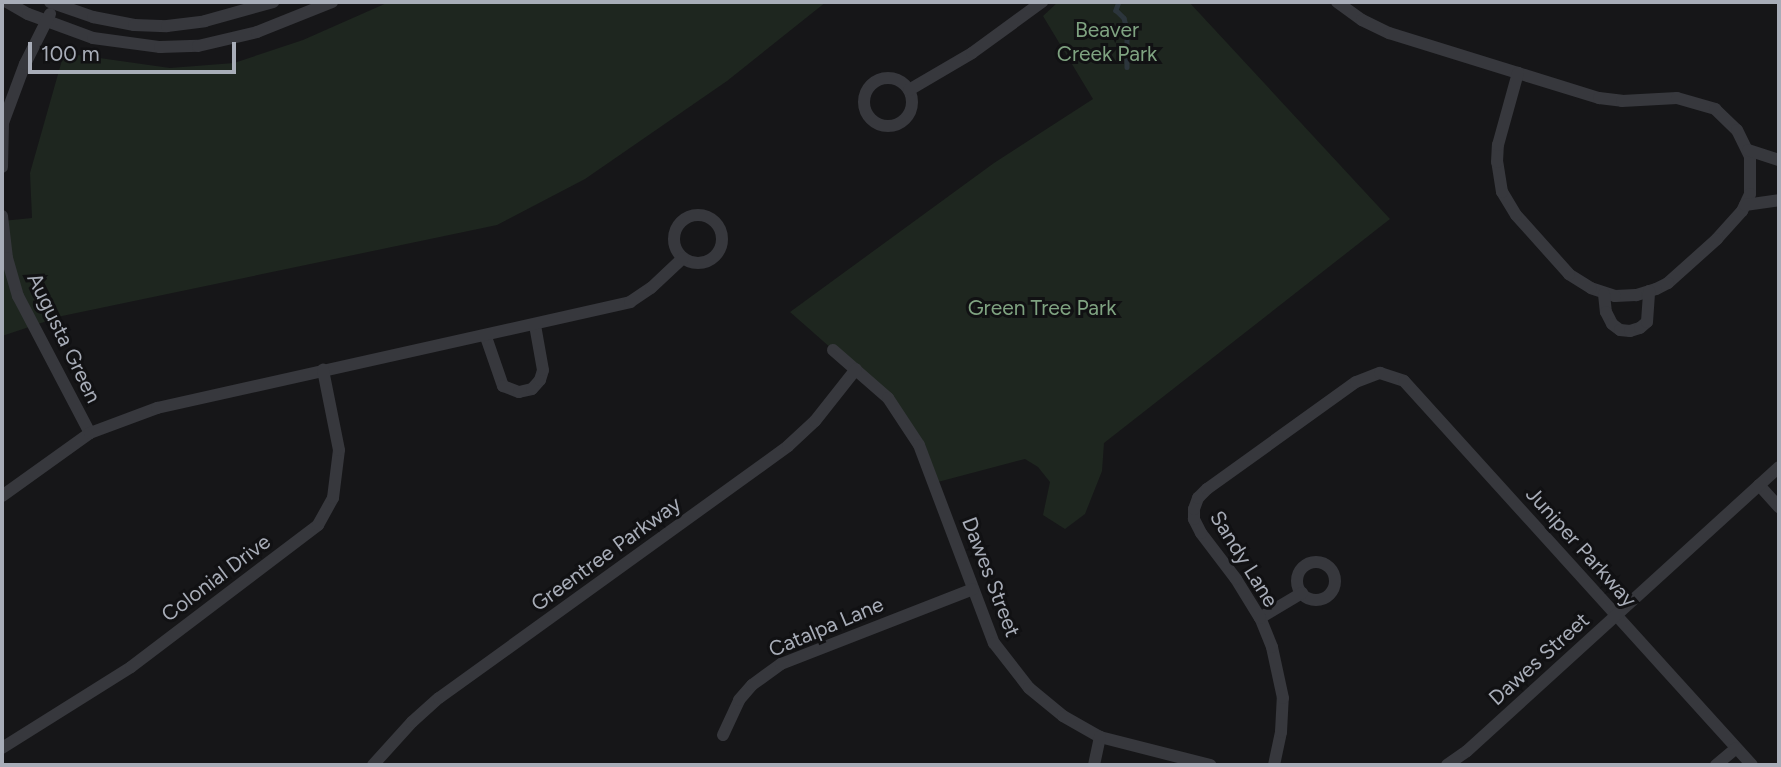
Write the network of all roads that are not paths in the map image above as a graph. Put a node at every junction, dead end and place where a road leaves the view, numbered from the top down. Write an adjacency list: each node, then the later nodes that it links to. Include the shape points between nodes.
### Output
1 (7, 2): 7 (street)
2 (273, 2): 6 (street, via 205,21 167,26 134,25)
3 (332, 2): 7 (street, via 257,32 198,46 124,44)
4 (1042, 2): 9 (street, via 972,53)
5 (1337, 2): 8 (street, via 1389,33)
6 (52, 3): 7 (street)
7 (46, 21): 10 (street)
8 (1518, 73): 11 (street, via 1599,98 1689,99 1727,119); 19 (street, via 1498,145 1502,192 1516,215 1569,274)
9 (909, 90)
10 (3, 123): 13 (street)
11 (1748, 150): 12 (street); 15 (street)
12 (1779, 160)
13 (2, 167)
14 (1779, 200): 15 (street)
15 (1745, 205): 18 (street, via 1724,232 1668,283)
16 (2, 216): 26 (street, Augusta Green, via 18,296)
17 (683, 258): 20 (street, via 630,302)
18 (1649, 291): 19 (street); 19 (street, via 1647,322 1630,331 1612,324)
19 (1604, 294)
20 (535, 325): 21 (street); 21 (street, via 543,370 532,389 519,393 503,386)
21 (486, 337): 24 (street)
22 (833, 350): 23 (street, Dawes Street)
23 (856, 369): 31 (street, Dawes Street, via 888,398 919,444); 39 (street, Greentree Parkway, via 815,421 788,446 439,698)
24 (323, 370): 26 (street, via 157,408); 37 (street, Colonial Drive, via 339,450 333,498 318,525 131,667)
25 (1371, 375): 33 (street, Juniper Parkway, via 1390,375 1404,382); 34 (street, Sandy Lane, via 1198,498 1194,519 1201,533)
26 (90, 433): 29 (street)
27 (1779, 467): 28 (street, Dawes Street)
28 (1759, 485): 30 (street); 33 (street, Dawes Street)
29 (2, 496)
30 (1779, 507)
31 (973, 589): 35 (street, Catalpa Lane, via 781,664 739,700); 36 (street, Dawes Street, via 993,643 1013,670 1063,716)
32 (1302, 593): 34 (street)
33 (1616, 615): 38 (street, Juniper Parkway); 43 (street, Dawes Street)
34 (1260, 618): 42 (street, Sandy Lane, via 1272,647 1283,698)
35 (723, 735)
36 (1100, 737): 40 (street); 41 (street, Dawes Street)
37 (2, 748)
38 (1736, 748): 44 (street); 45 (street, Juniper Parkway)
39 (373, 765)
40 (1094, 765)
41 (1210, 765)
42 (1274, 765)
43 (1447, 765)
44 (1716, 765)
45 (1752, 765)

